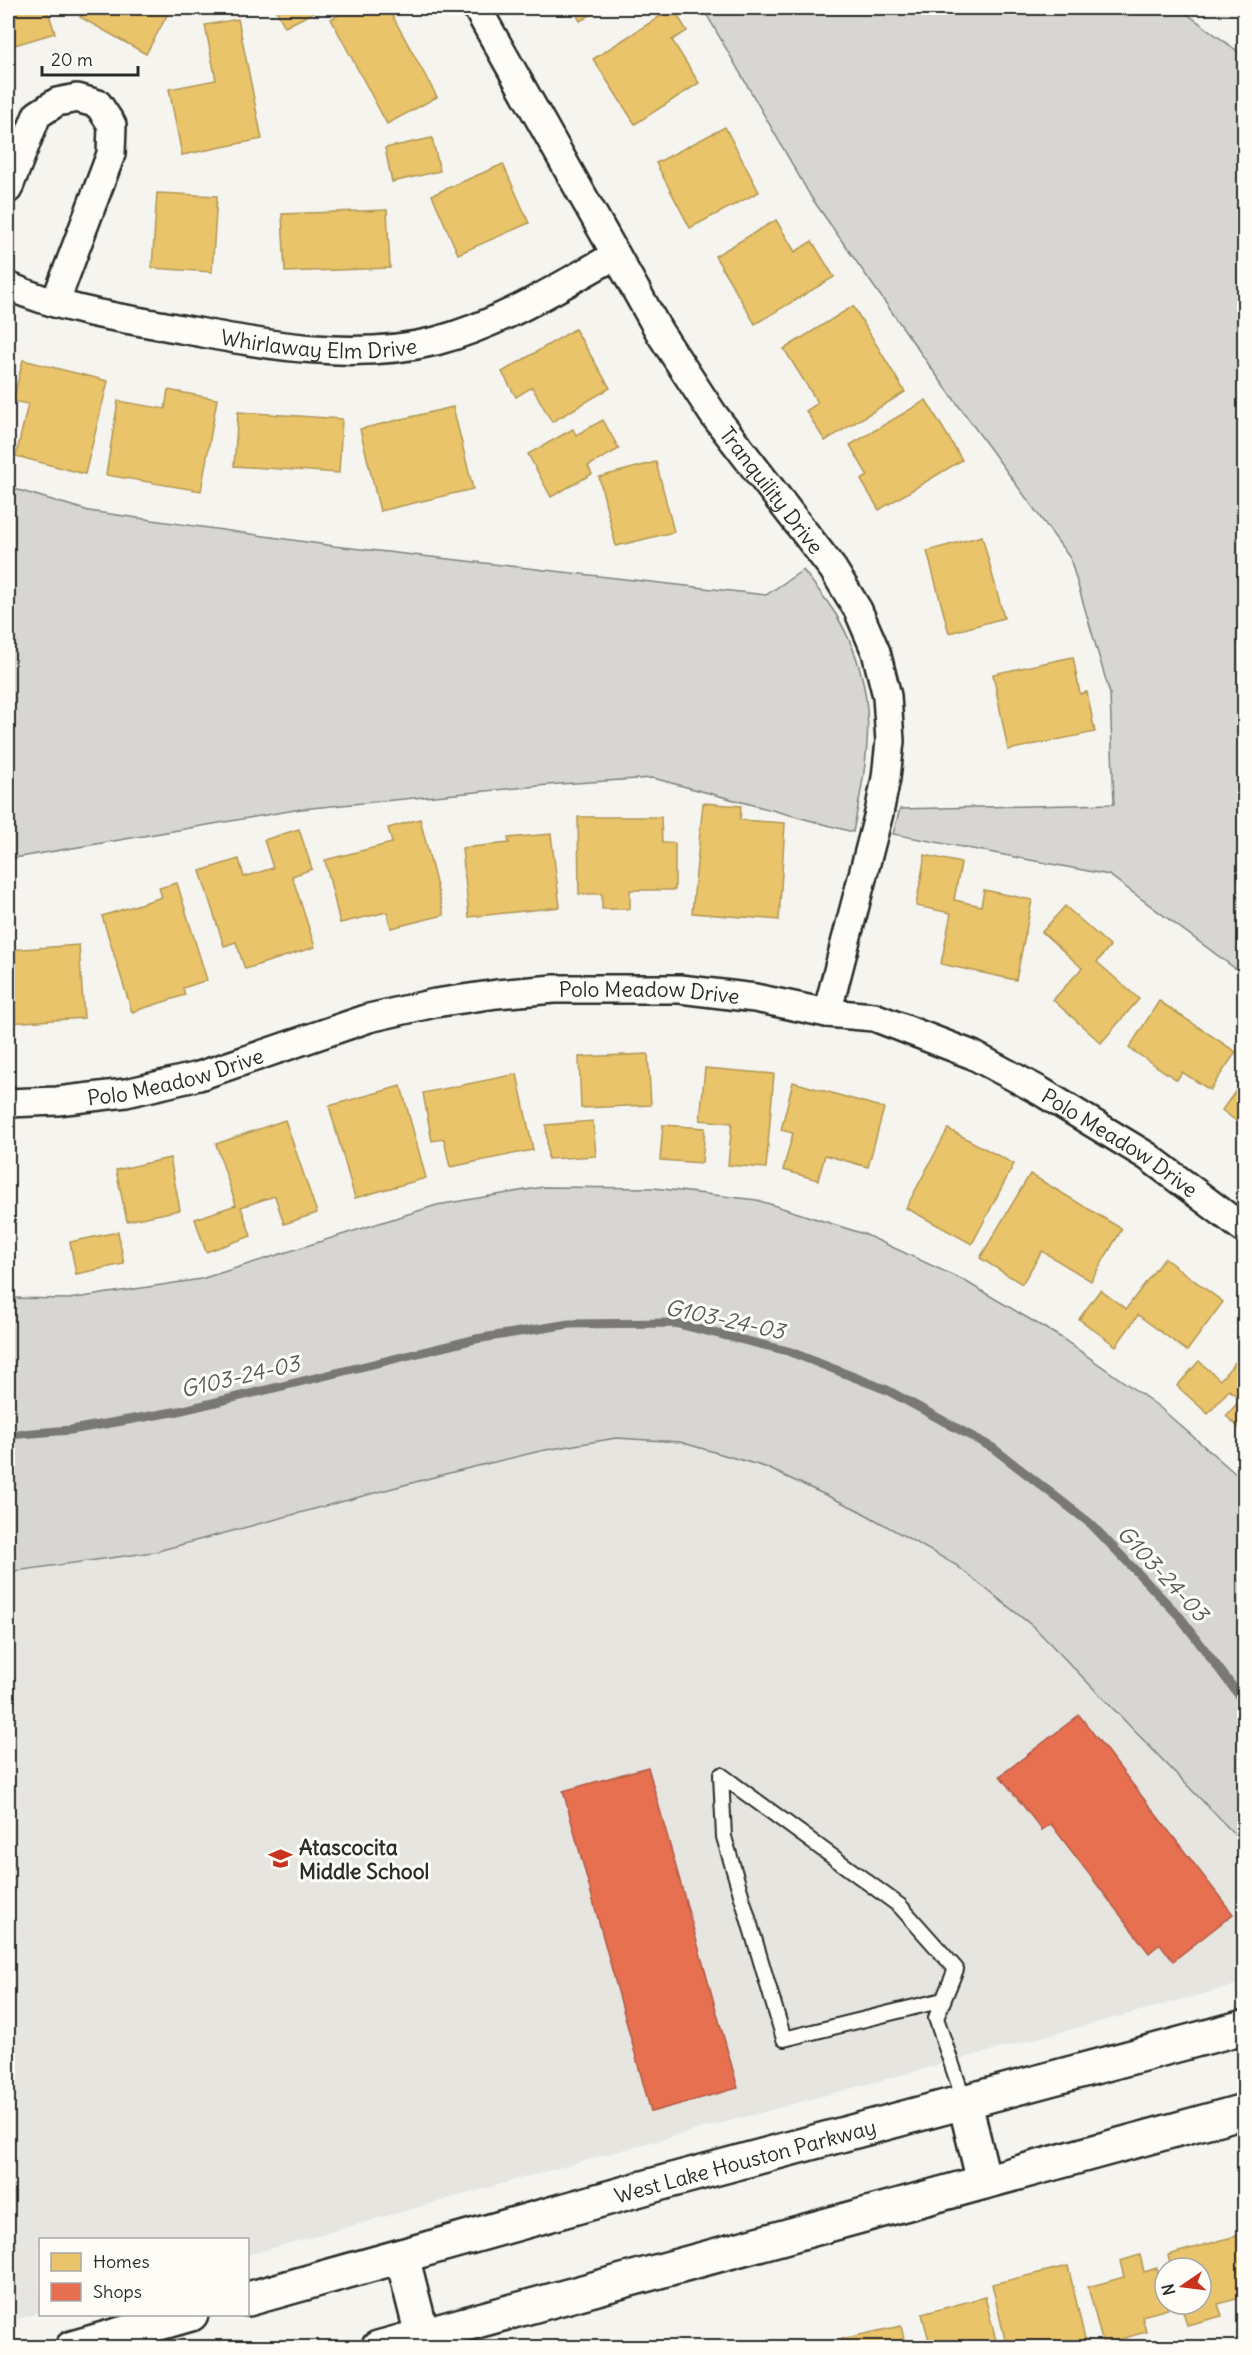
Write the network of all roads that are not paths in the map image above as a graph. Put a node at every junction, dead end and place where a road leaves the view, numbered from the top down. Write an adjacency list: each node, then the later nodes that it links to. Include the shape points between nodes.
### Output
1 (477, 8): 3 (street, Tranquility Drive)
2 (8, 189): 5 (street, via 37,115 57,102 77,98 98,104 112,125 111,154)
3 (616, 255): 5 (street, Whirlaway Elm Drive, via 525,306 470,331 393,348 310,348 242,340); 6 (street, Tranquility Drive, via 660,333 713,414 833,569 858,610 876,652 887,696 890,741 886,778)
4 (8, 286): 5 (street, Whirlaway Elm Drive)
5 (55, 303)
6 (827, 1013): 7 (street, Polo Meadow Drive, via 755,998 680,989 554,989 497,994 369,1018 199,1076 126,1093); 8 (street, Polo Meadow Drive, via 874,1017 973,1055 1147,1156)
7 (8, 1103)
8 (1245, 1229)
9 (943, 2000): 9 (lane, via 956,1969 900,1906 721,1775 724,1837 784,2039); 11 (lane, via 936,2018)
10 (1245, 2027): 11 (main road, West Lake Houston Parkway)
11 (965, 2103): 13 (main road); 14 (main road, West Lake Houston Parkway)
12 (1245, 2111): 13 (main road)
13 (984, 2182): 17 (main road)
14 (402, 2256): 15 (main road, West Lake Houston Parkway); 17 (main road)
15 (249, 2299)
16 (184, 2316): 18 (main road)
17 (422, 2336): 19 (main road)
18 (72, 2348)
19 (378, 2348)

